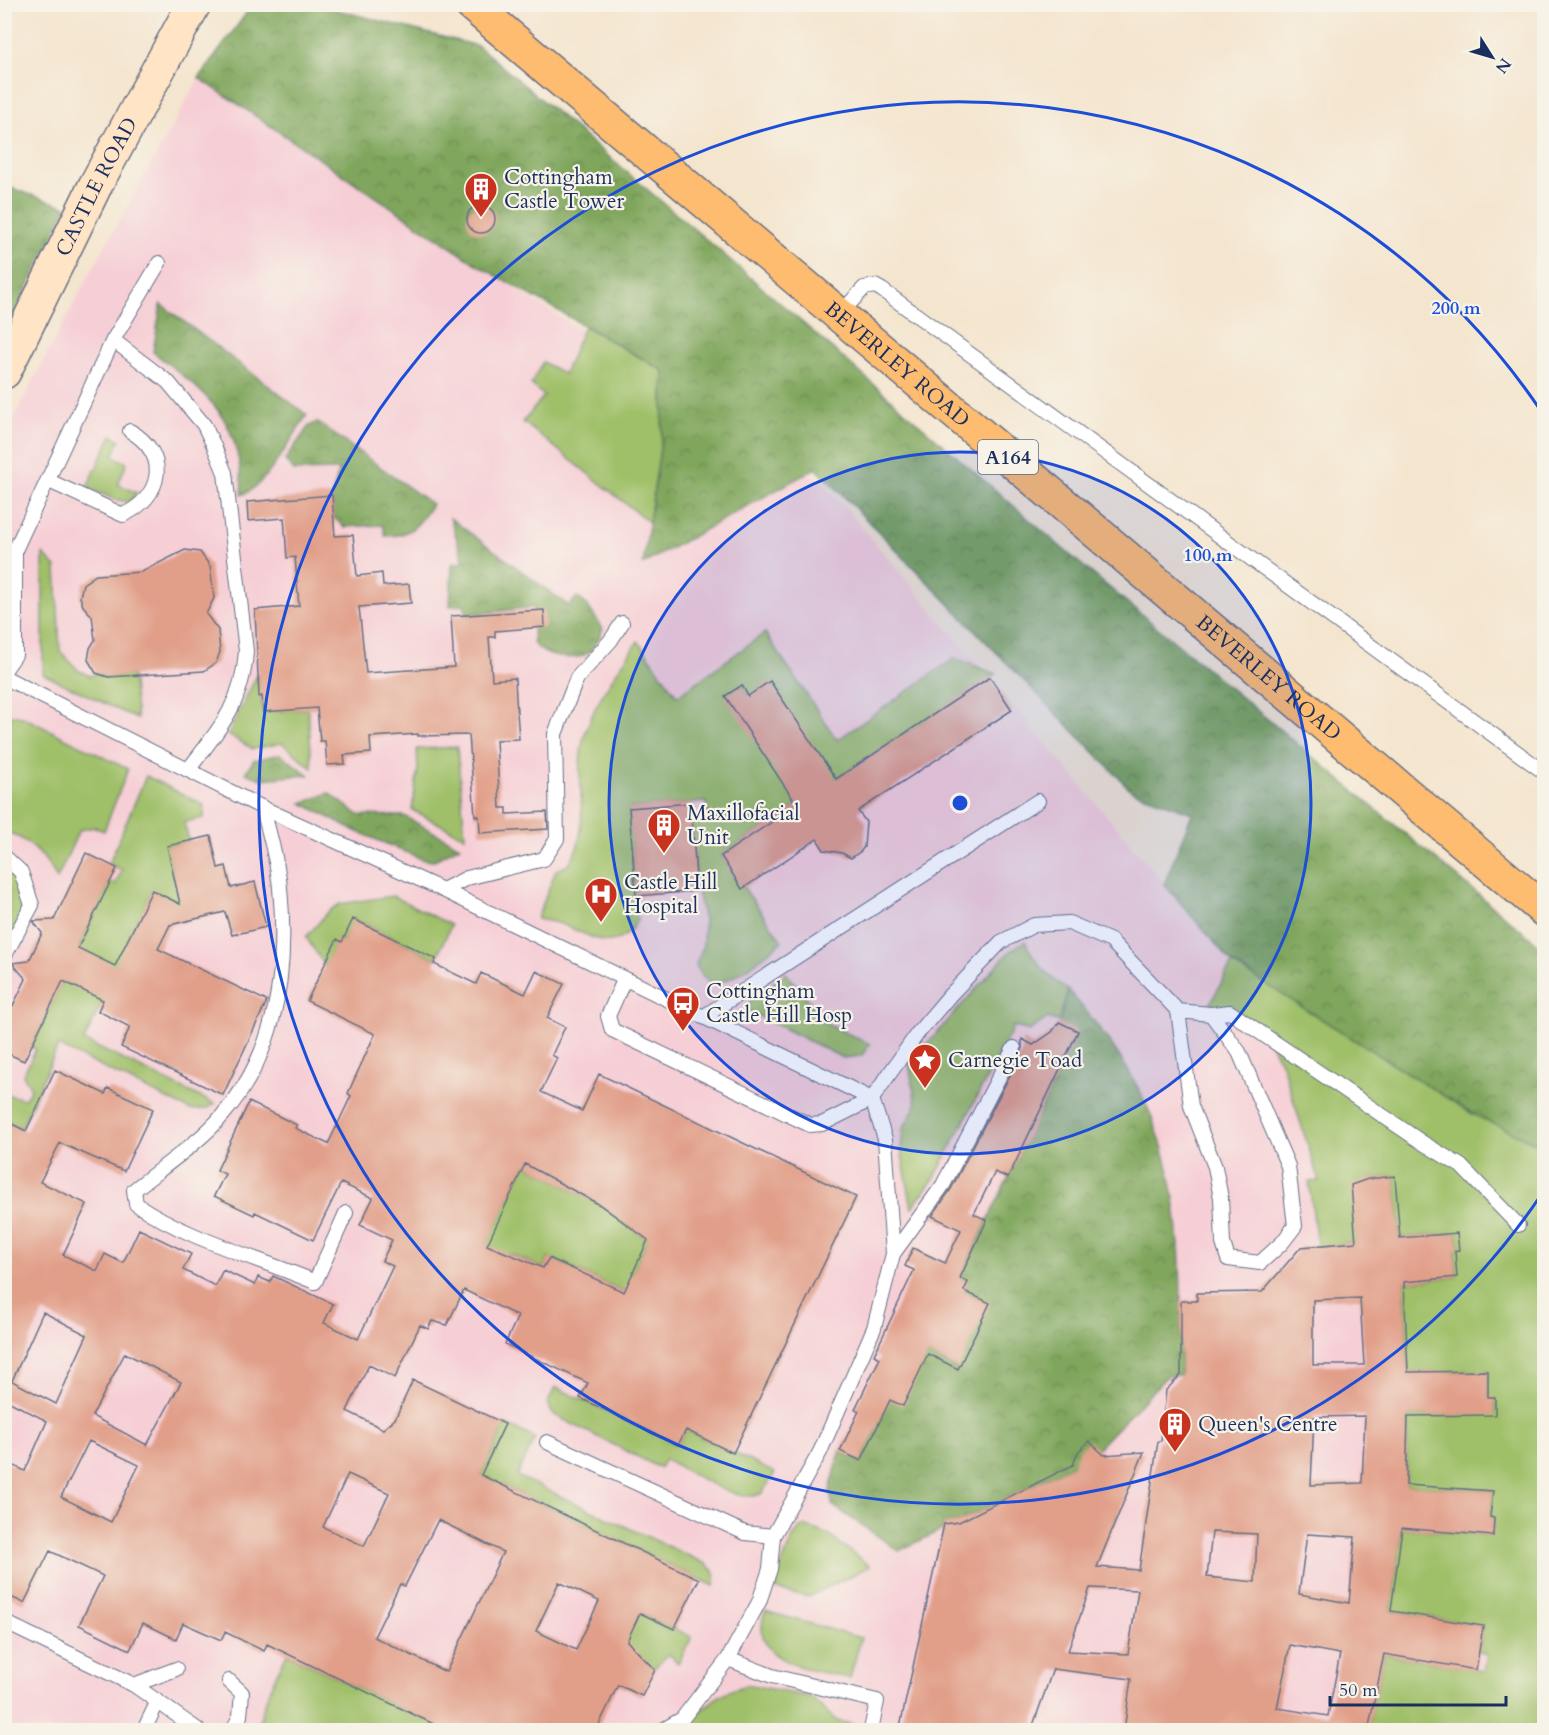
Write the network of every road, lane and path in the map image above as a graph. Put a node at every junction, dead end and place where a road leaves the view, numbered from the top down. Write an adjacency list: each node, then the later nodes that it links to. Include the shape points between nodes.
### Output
1 (194, 4): 6 (street, CASTLE ROAD, via 95,186)
2 (471, 4): 4 (highway, BEVERLEY ROAD / A164)
3 (159, 263): 5 (lane)
4 (839, 315): 13 (lane, via 864,288 875,286 882,290); 18 (highway, BEVERLEY ROAD / A164)
5 (113, 339): 8 (lane); 12 (lane, via 147,363 188,402 204,425 225,473 246,651 245,675 227,720)
6 (4, 372)
7 (130, 431): 8 (lane, via 151,449 158,464 150,494 137,509 123,515)
8 (49, 482): 10 (lane, via 15,550 15,655)
9 (622, 623): 17 (lane, via 577,678 555,734 557,839 544,859 467,878)
10 (4, 671)
11 (4, 677): 12 (lane)
12 (188, 770): 15 (lane)
13 (1545, 772)
14 (1038, 801): 23 (lane)
15 (263, 808): 17 (lane); 26 (lane, via 280,887 281,927 280,994 266,1044 247,1083 221,1118 134,1190 136,1204 231,1250 315,1282)
16 (4, 855): 19 (lane, via 21,872 32,905)
17 (443, 890): 20 (lane)
18 (1545, 910)
19 (4, 957)
20 (624, 980): 23 (lane); 25 (lane, via 608,1016 612,1030 675,1062 810,1125 822,1124)
21 (1178, 1011): 22 (lane); 22 (lane, via 1191,1106 1215,1167 1228,1259 1260,1263 1295,1226 1288,1166 1239,1052); 25 (lane, via 1111,941 1069,923 1034,925 1001,942 950,995 917,1034)
22 (1211, 1014): 27 (lane, via 1230,1012 1461,1166)
23 (703, 1017): 25 (lane)
24 (1014, 1048): 28 (lane, via 943,1185)
25 (872, 1100): 28 (lane, via 885,1139)
26 (346, 1213)
27 (1518, 1225)
28 (892, 1254): 30 (lane, via 874,1328 820,1452)
29 (547, 1442): 30 (lane, via 746,1533)
30 (773, 1536): 32 (lane, via 770,1569 759,1602)
31 (4, 1622): 35 (lane)
32 (728, 1659): 40 (lane, via 682,1719); 41 (lane, via 772,1676 877,1701)
33 (176, 1669): 35 (lane)
34 (229, 1681): 39 (lane, via 242,1693 240,1716)
35 (134, 1684): 36 (lane)
36 (157, 1703): 37 (lane); 38 (lane)
37 (144, 1731)
38 (198, 1731)
39 (233, 1731)
40 (663, 1731)
41 (871, 1731)

